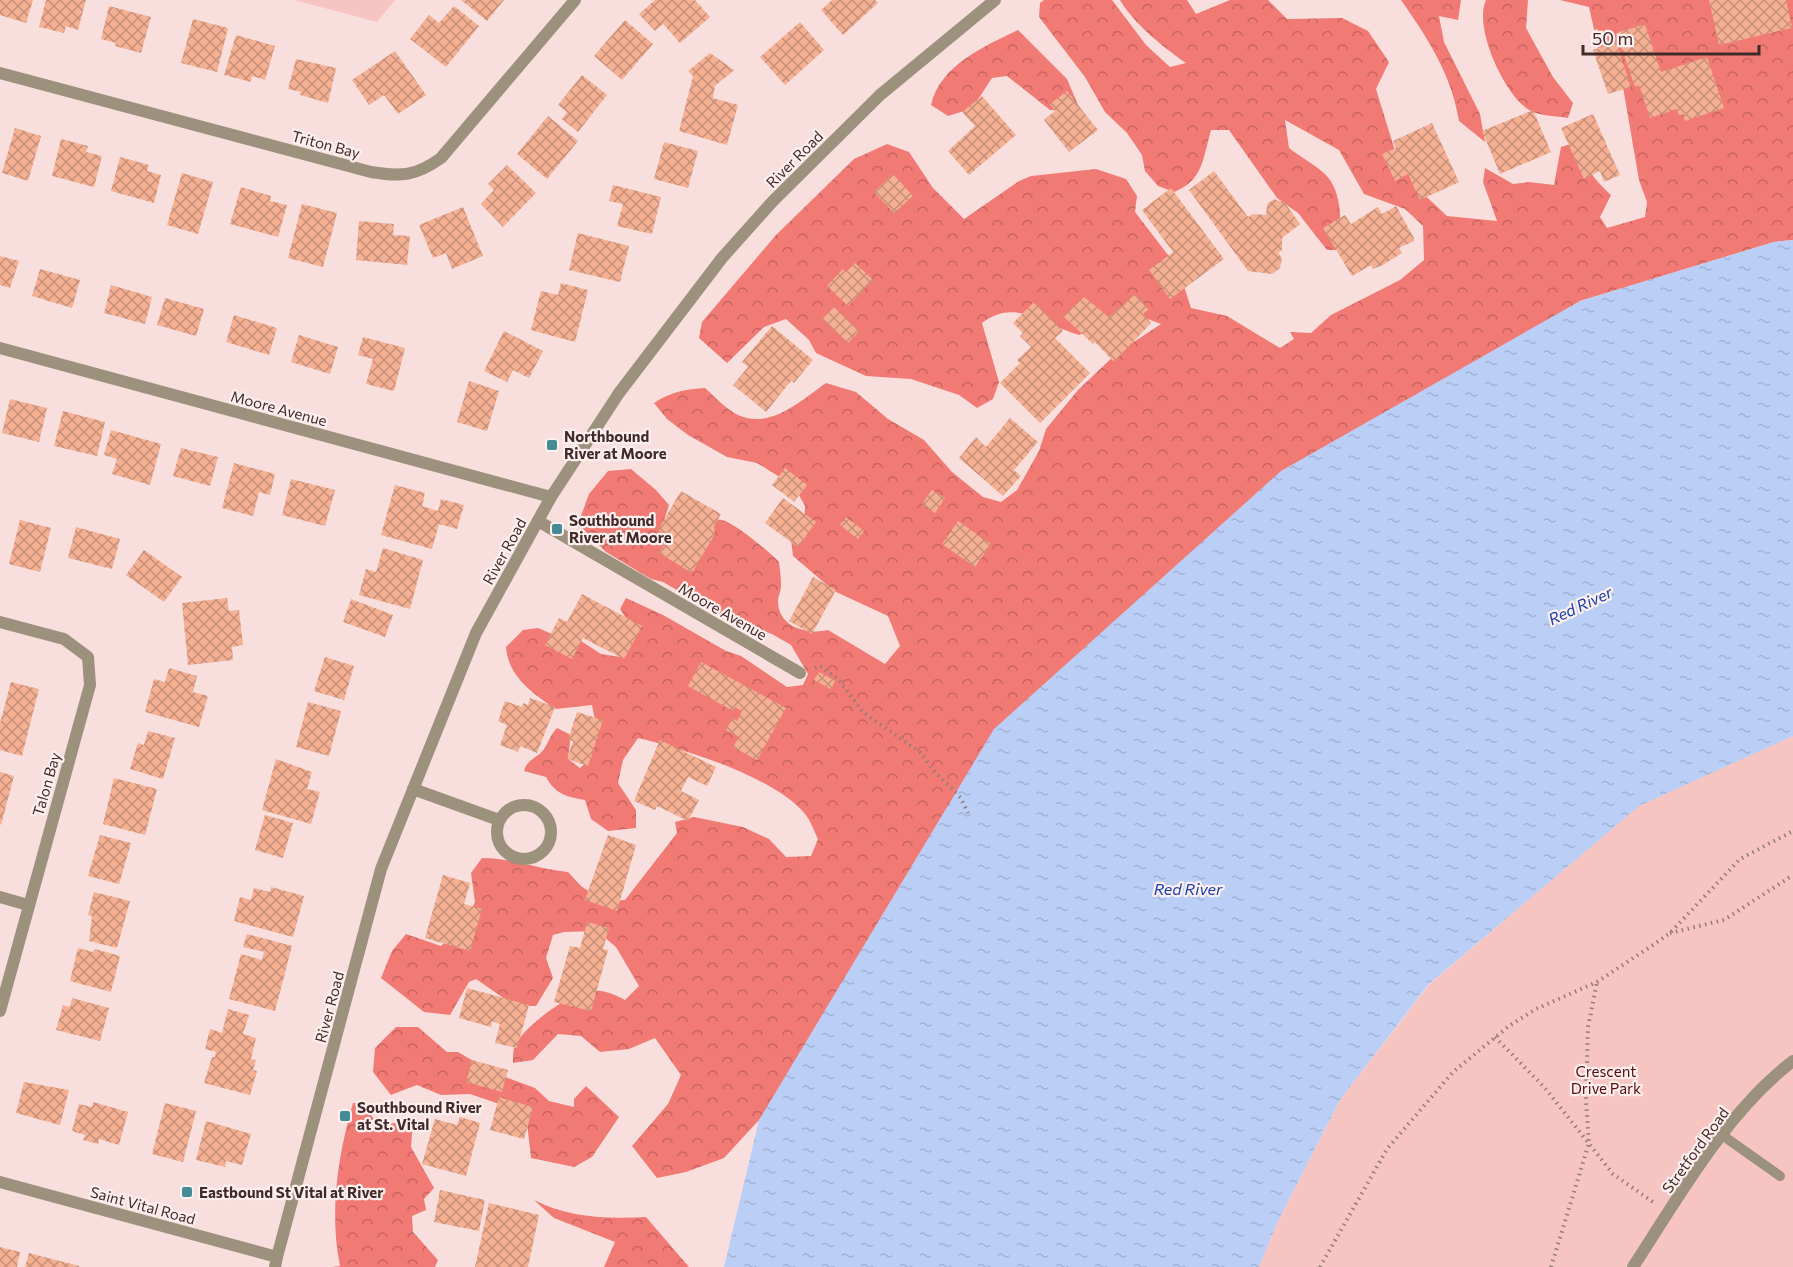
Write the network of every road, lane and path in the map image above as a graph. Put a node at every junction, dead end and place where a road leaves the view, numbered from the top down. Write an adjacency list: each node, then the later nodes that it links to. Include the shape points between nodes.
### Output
1 (575, 0): 3 (street, Triton Bay, via 441,158 423,171 397,176)
2 (995, 0): 5 (street, River Road, via 880,95 729,250 619,393)
3 (0, 73)
4 (0, 348): 5 (street, Moore Avenue)
5 (551, 497): 6 (street, River Road)
6 (538, 521): 8 (street, Moore Avenue); 9 (street, River Road, via 476,633)
7 (0, 622): 15 (street, Talon Bay, via 64,639 88,657 90,686)
8 (800, 673): 10 (path, via 819,666 838,679 863,712 921,753 961,798)
9 (413, 789): 11 (street); 26 (street, River Road, via 381,869)
10 (969, 813)
11 (499, 820): 11 (street, via 497,838 514,857 531,858 546,847 548,821 536,808 519,805)
12 (1793, 831): 16 (path, via 1740,859)
13 (1793, 875): 16 (path, via 1724,920)
14 (0, 897): 15 (street)
15 (28, 905): 18 (street, Talon Bay)
16 (1670, 933): 17 (path)
17 (1597, 982): 19 (path, via 1536,1009); 22 (path, via 1588,1027)
18 (0, 1011)
19 (1495, 1037): 22 (path, via 1545,1088); 27 (path, via 1453,1072 1387,1149)
20 (1793, 1061): 21 (street, Stretford Road, via 1774,1075)
21 (1722, 1135): 23 (lane); 25 (street, Stretford Road)
22 (1589, 1143): 25 (path, via 1613,1174); 28 (path)
23 (1780, 1176)
24 (0, 1182): 26 (street, Saint Vital Road)
25 (1668, 1213): 29 (street, Stretford Road)
26 (276, 1262)
27 (1320, 1267)
28 (1551, 1267)
29 (1633, 1267)

